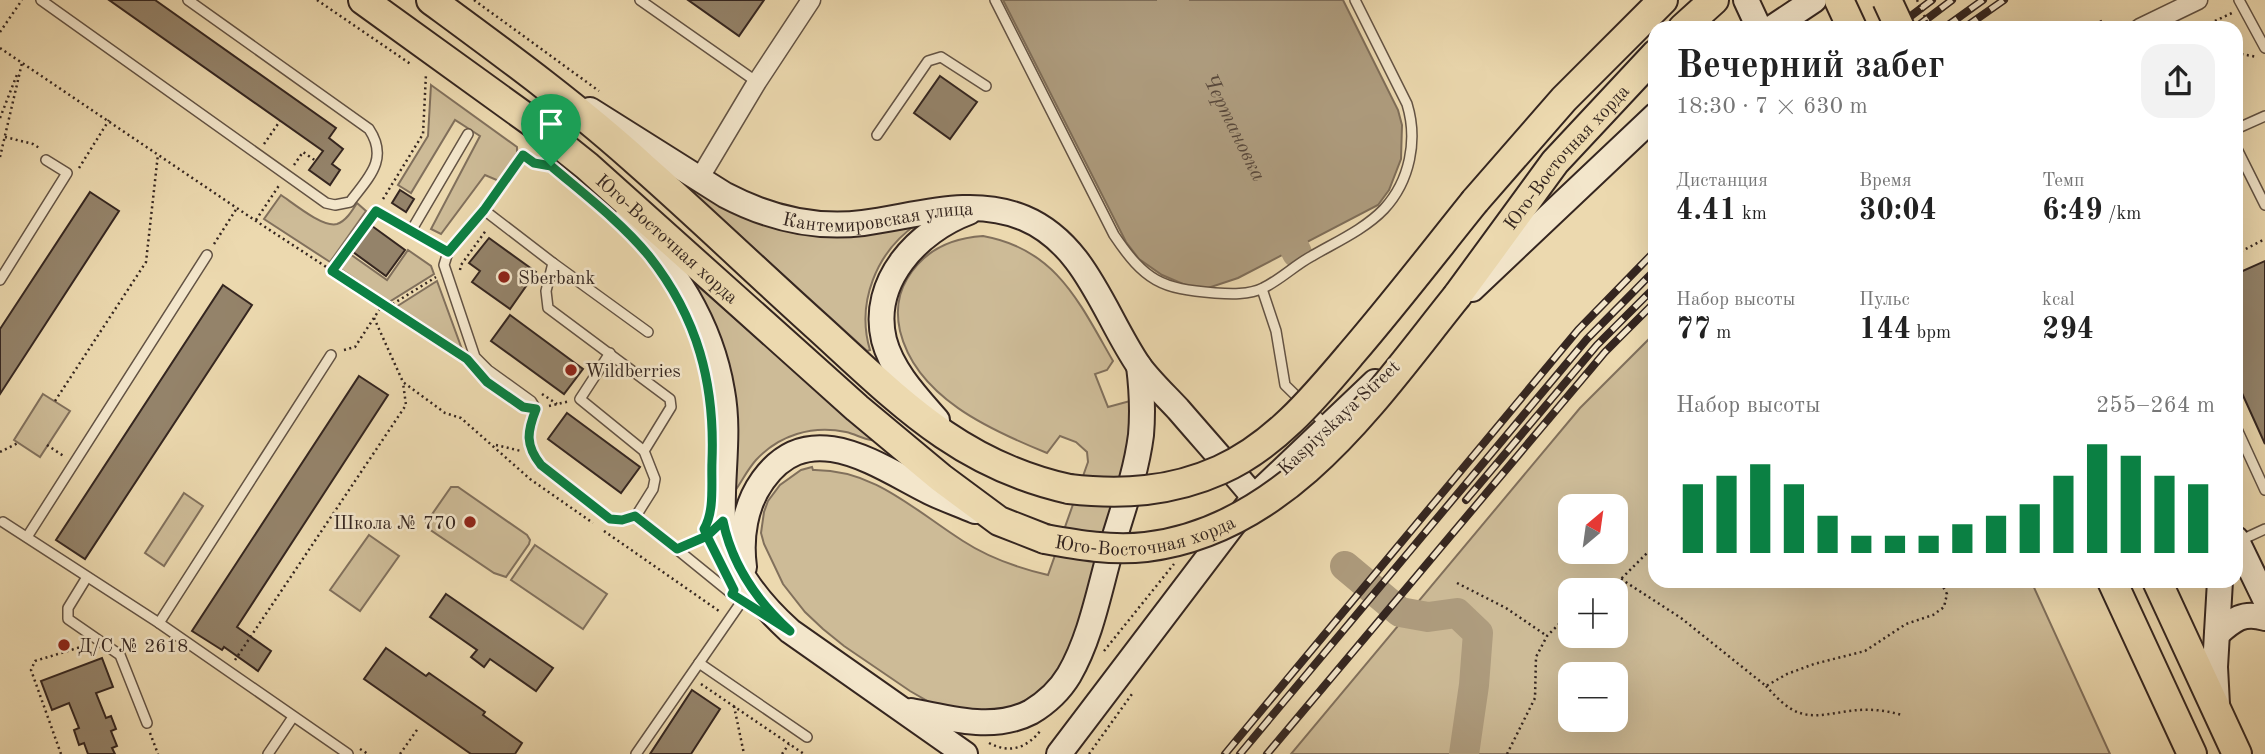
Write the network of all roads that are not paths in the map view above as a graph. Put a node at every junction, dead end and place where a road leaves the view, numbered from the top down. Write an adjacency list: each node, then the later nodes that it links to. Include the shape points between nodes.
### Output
1 (41, 0): 2 (lane, via 326,203 350,202 379,153 369,129)
2 (188, 0)
3 (363, 0): 36 (main road, Юго-Восточная хорда)
4 (430, 0): 25 (main road, Кантемировская улица)
5 (640, 0): 26 (lane)
6 (811, 0): 26 (street)
7 (995, 0): 47 (lane, via 1114,235 1142,271 1183,291 1235,294)
8 (1355, 0): 47 (lane, via 1413,122 1406,173 1383,210)
9 (1662, 0): 54 (main road, Юго-Восточная хорда, bridge, via 1564,99 1330,379 1267,442 1220,470 1127,493 1069,489 1016,475)
10 (1714, 0): 17 (main road)
11 (1746, 0): 18 (main road)
12 (1839, 0): 20 (main road, bridge)
13 (1887, 0): 21 (main road, bridge)
14 (2198, 0): 22 (street)
15 (1812, 2): 19 (main road)
16 (2242, 4): 23 (lane)
17 (1691, 21)
18 (1756, 21)
19 (1783, 21)
20 (1849, 21)
21 (1897, 21)
22 (2154, 21)
23 (2265, 48)
24 (1648, 63): 61 (main road, Юго-Восточная хорда, bridge, via 1555,162 1458,296 1377,396 1343,435 1267,501 1226,523 1172,543 1119,548 1045,539)
25 (541, 81): 37 (main road, Кантемировская улица); 54 (main road, Юго-Восточная хорда, via 642,166 876,381)
26 (757, 82): 37 (street)
27 (986, 86): 32 (lane, via 942,57 928,61)
28 (2265, 116): 30 (lane)
29 (1648, 123): 52 (main road, Kaspiyskaya Street)
30 (2243, 126)
31 (468, 134): 42 (lane)
32 (877, 135)
33 (523, 155): 40 (lane)
34 (46, 160): 46 (lane, via 67,173)
35 (2243, 162): 38 (lane)
36 (587, 166): 59 (main road, via 676,276 709,342 725,414); 61 (main road, Юго-Восточная хорда, via 857,408)
37 (699, 179): 39 (main road, Кантемировская улица, via 747,206 824,224)
38 (2265, 205)
39 (979, 208): 51 (main road, Кантемировская улица, via 1026,219 1066,247); 54 (main road, via 939,226 913,247 895,269 883,312 884,340 892,359 910,388)
40 (484, 210): 43 (lane); 45 (lane)
41 (376, 211): 42 (lane)
42 (411, 231): 43 (lane)
43 (448, 252): 58 (lane, via 445,272 472,352 536,409 527,440 532,454 610,519)
44 (206, 255): 63 (lane)
45 (552, 264): 48 (lane); 49 (lane, via 546,291 548,308)
46 (0, 280)
47 (1262, 289): 52 (lane, via 1276,331 1285,385)
48 (648, 332)
49 (610, 353): 55 (lane, via 670,399 671,407); 55 (lane, via 580,399)
50 (331, 355): 74 (lane)
51 (1139, 366): 57 (main road, Кантемировская улица); 77 (main road, via 1144,402 1135,466 1085,641 1068,676 1041,705 1007,720 970,722)
52 (1328, 427): 57 (main road, Kaspiyskaya Street)
53 (2243, 442): 56 (lane)
54 (966, 450)
55 (644, 451): 58 (lane, via 655,480)
56 (2265, 490)
57 (1254, 497): 86 (main road, Kaspiyskaya Street)
58 (635, 516): 65 (lane)
59 (723, 521): 65 (lane, via 707,536); 71 (main road)
60 (1, 522): 63 (lane)
61 (999, 522): 71 (main road, via 845,450 809,450 779,463 757,489 745,523)
62 (2265, 529): 64 (lane)
63 (27, 537): 67 (lane)
64 (2243, 538)
65 (677, 549): 71 (lane)
66 (2243, 553): 72 (main road)
67 (87, 577): 74 (lane); 80 (lane, via 67,614 72,623 120,655)
68 (2115, 588): 87 (main road)
69 (2160, 588): 78 (main road)
70 (2220, 588): 75 (main road)
71 (745, 591): 76 (lane); 77 (main road, via 790,631)
72 (2265, 600)
73 (2265, 618): 75 (main road, via 2242,615)
74 (159, 623): 79 (lane)
75 (2217, 634): 78 (main road)
76 (699, 663): 81 (lane); 84 (lane)
77 (904, 709): 85 (main road)
78 (2217, 709): 88 (main road)
79 (293, 717): 82 (lane); 83 (lane)
80 (147, 723)
81 (807, 737)
82 (268, 754)
83 (348, 754)
84 (636, 754)
85 (965, 754)
86 (1059, 754)
87 (2192, 754)
88 (2237, 754)

